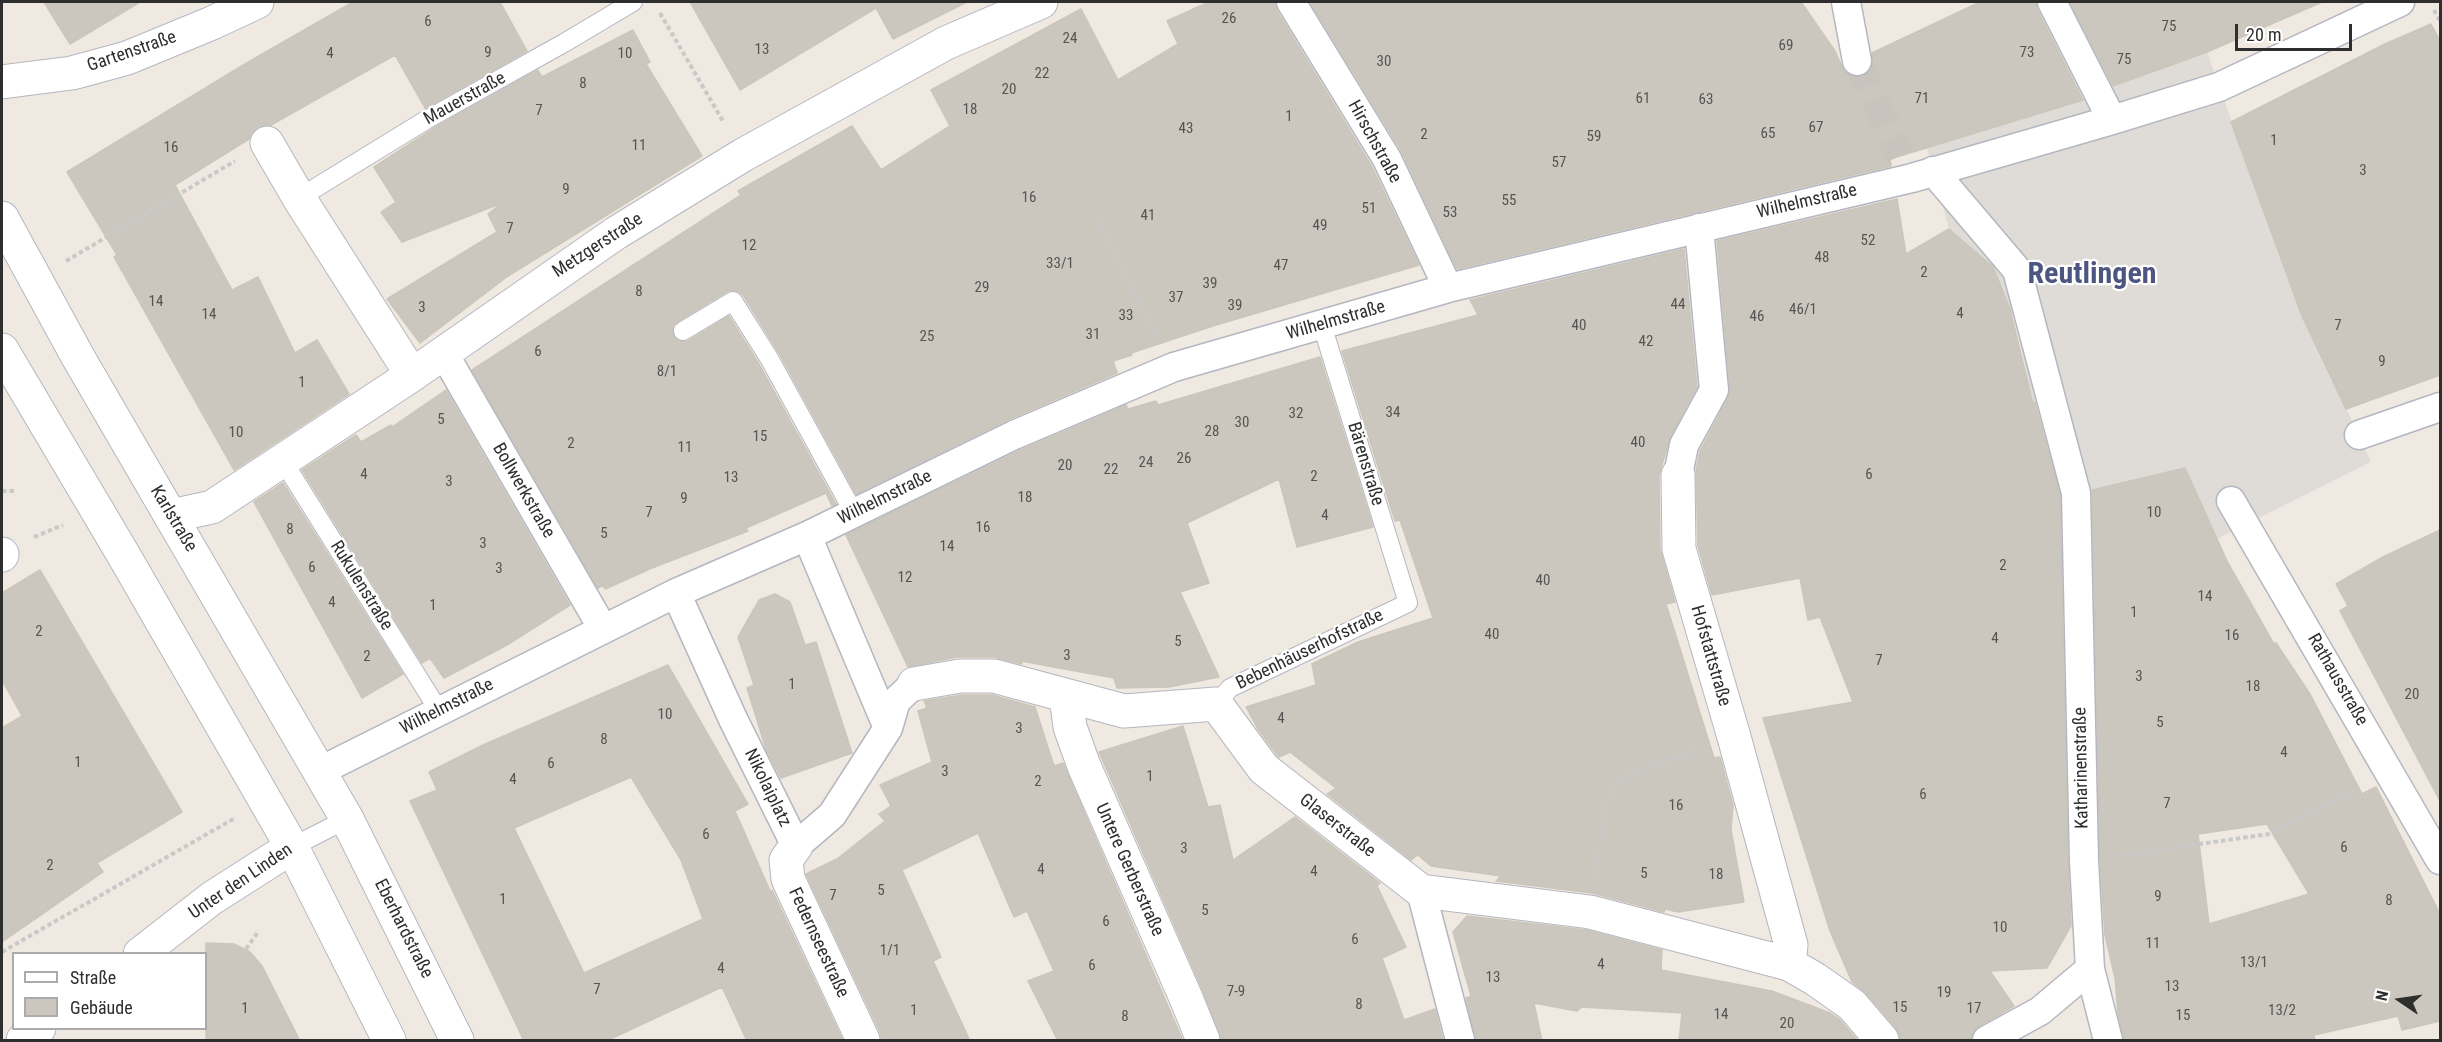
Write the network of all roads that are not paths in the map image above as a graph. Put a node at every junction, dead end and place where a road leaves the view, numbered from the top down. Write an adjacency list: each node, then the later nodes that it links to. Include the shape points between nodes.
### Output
1 (257, 2): 9 (street, Gartenstraße, via 126,58 72,73)
2 (633, 2): 13 (lane, Mauerstraße)
3 (1041, 2): 20 (street, Metzgerstraße, via 946,43 743,154 615,233)
4 (1291, 2): 16 (street, Hirschstraße, via 1387,159)
5 (1846, 2): 8 (street)
6 (2052, 2): 10 (street)
7 (2400, 2): 10 (street, Wilhelmstraße, via 2219,87)
8 (1857, 61)
9 (2, 82)
10 (2112, 120): 12 (street, Wilhelmstraße)
11 (267, 143): 13 (street)
12 (1915, 168): 14 (street, Wilhelmstraße); 46 (street, Katharinenstraße, via 2017,270 2076,493)
13 (299, 198): 21 (street)
14 (1699, 228): 16 (street, Wilhelmstraße); 25 (street, Hofstattstraße, via 1714,390 1684,445)
15 (5, 233): 28 (street, Karlstraße, via 37,279)
16 (1448, 288): 17 (street, Wilhelmstraße)
17 (1322, 325): 27 (street, Wilhelmstraße, via 1174,367 1014,435); 31 (lane, Bärenstraße)
18 (683, 331): 27 (lane, via 734,301)
19 (2, 350): 41 (street)
20 (443, 352): 21 (street, Metzgerstraße); 32 (street, Bollwerkstraße)
21 (412, 375): 24 (street, Metzgerstraße)
22 (2440, 407): 23 (street)
23 (2359, 435)
24 (283, 461): 28 (street, Metzgerstraße, via 212,507); 36 (lane, Rukulenstraße)
25 (1678, 475): 45 (street, Hofstattstraße, via 1679,549 1791,945)
26 (2231, 501): 42 (street, Rathausstraße)
27 (854, 513): 29 (street, Wilhelmstraße)
28 (171, 516): 38 (street, Karlstraße)
29 (807, 536): 30 (street, Wilhelmstraße); 37 (street)
30 (676, 594): 32 (street, Wilhelmstraße); 40 (street, Nikolaiplatz)
31 (1408, 603): 35 (lane, Bebenhäuserhofstraße, via 1230,688)
32 (603, 629): 36 (street, Wilhelmstraße)
33 (914, 684): 34 (street, via 960,676 994,676); 37 (street, Nikolaiplatz, via 896,701)
34 (1065, 696): 35 (street, via 1124,711); 52 (street, Untere Gerberstraße, via 1070,727 1084,766)
35 (1216, 704): 43 (street, Glaserstraße, via 1264,769)
36 (439, 711): 38 (street, Wilhelmstraße)
37 (888, 728): 40 (street, Nikolaiplatz, via 832,815)
38 (320, 771): 39 (street, Karlstraße)
39 (347, 819): 41 (lane, Unter den Linden); 50 (street, Eberhardstraße)
40 (796, 846): 51 (street, Federnseestraße, via 786,860 788,879)
41 (292, 847): 44 (street, Unter den Linden, via 212,898); 49 (street)
42 (2440, 860)
43 (1421, 891): 45 (street, via 1590,912); 53 (street)
44 (143, 952)
45 (1789, 964): 54 (street, via 1852,1005)
46 (2090, 969): 55 (street, via 2040,1011); 56 (street, Katharinenstraße)
47 (38, 1030): 48 (street)
48 (23, 1041)
49 (389, 1041)
50 (457, 1041)
51 (863, 1041)
52 (1203, 1041)
53 (1460, 1041)
54 (1882, 1041)
55 (1987, 1041)
56 (2108, 1041)

